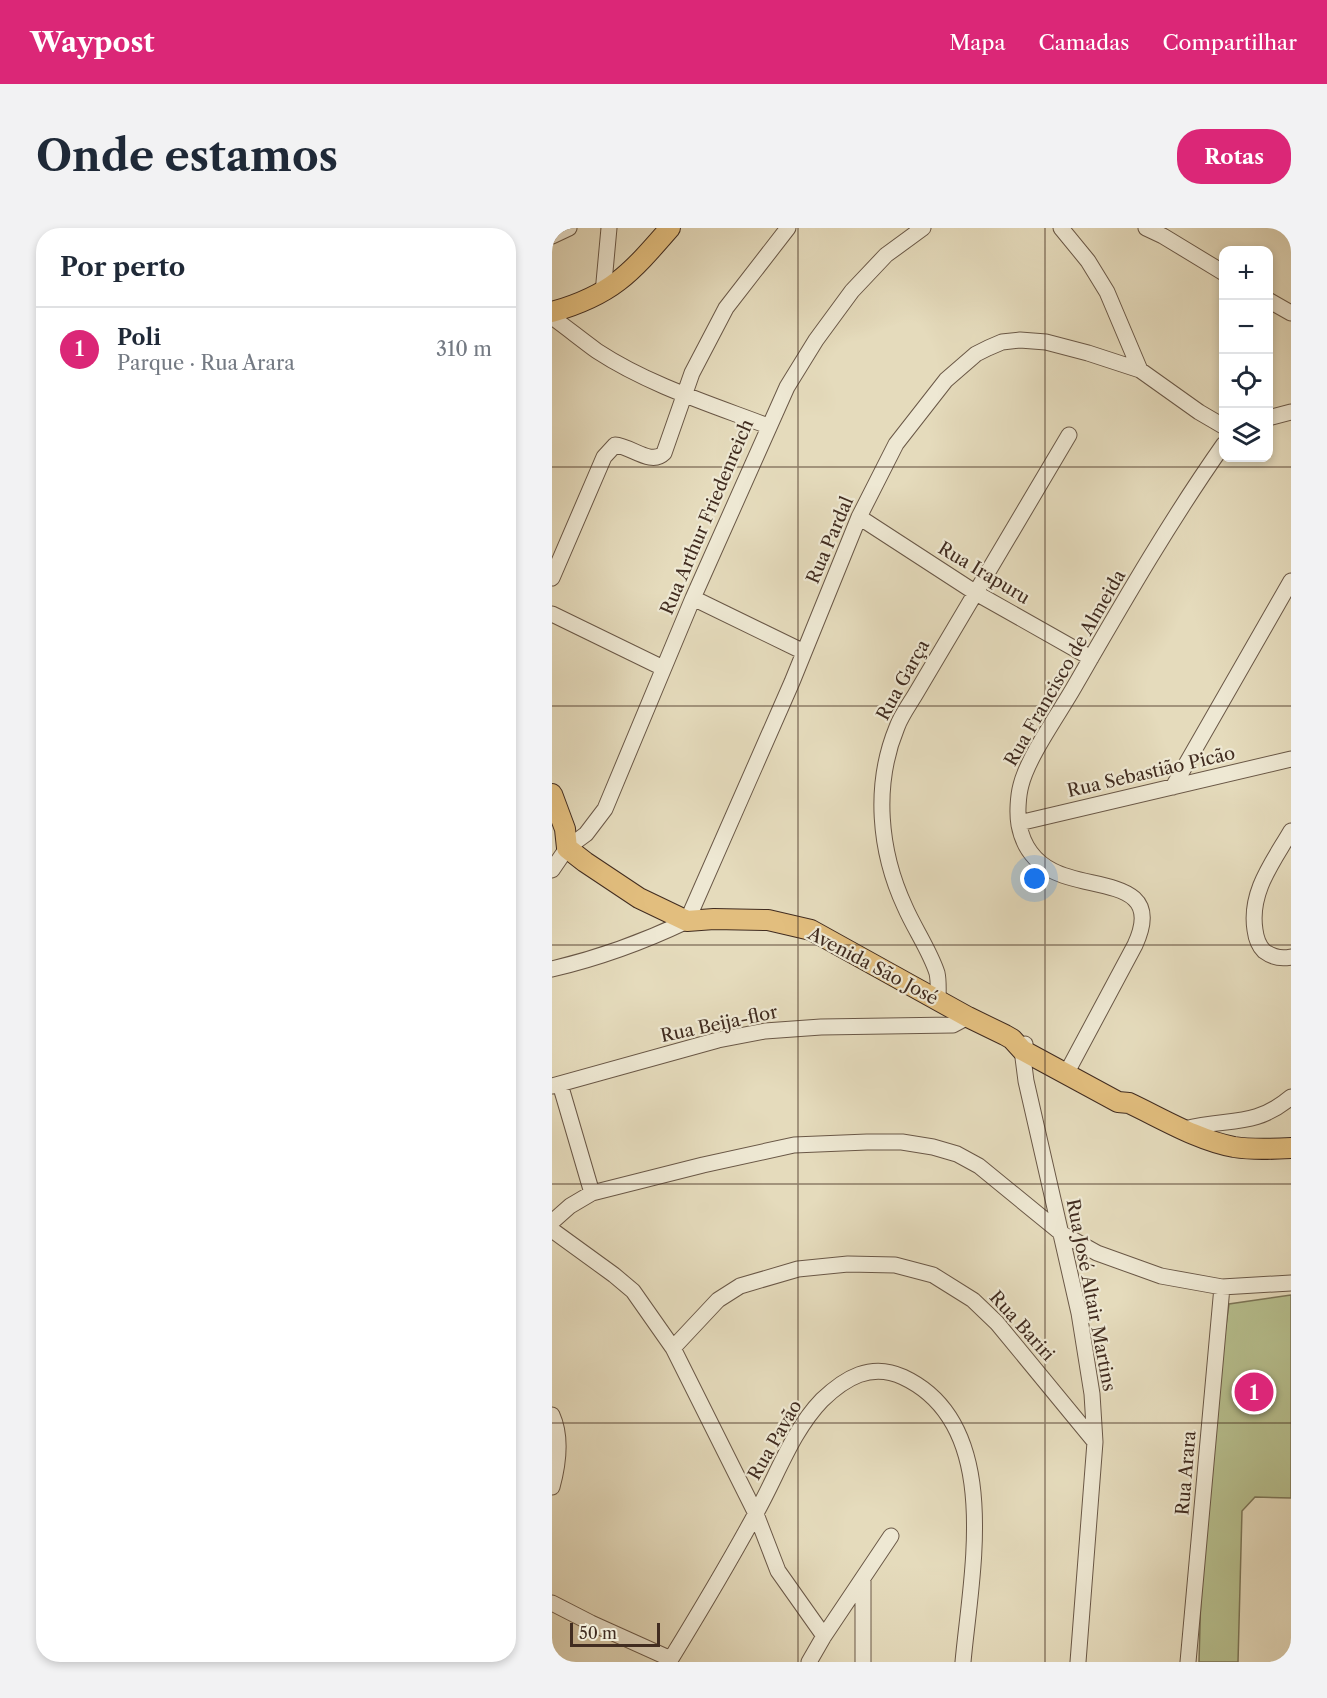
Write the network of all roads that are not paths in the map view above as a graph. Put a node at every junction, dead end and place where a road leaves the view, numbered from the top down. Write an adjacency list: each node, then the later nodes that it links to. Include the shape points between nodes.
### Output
1 (569, 228): 8 (street)
2 (609, 228): 10 (street)
3 (670, 228): 10 (main road, via 642,261)
4 (788, 228): 16 (street, via 726,308)
5 (923, 228): 19 (street, Rua Arthur Friedenreich, via 886,255 852,291 791,378)
6 (1061, 228): 15 (street, via 1107,292)
7 (1146, 228): 9 (street)
8 (552, 236)
9 (1219, 270)
10 (603, 293): 12 (main road)
11 (1273, 303): 13 (street)
12 (552, 312)
13 (1291, 314)
14 (552, 317): 16 (street, via 598,351)
15 (1140, 370): 20 (street, Rua Francisco de Almeida, via 1199,412); 23 (street, Rua Pardal, via 1034,340 1002,342 976,354 946,380 896,444)
16 (684, 394): 19 (street); 24 (street, via 661,456 646,456 615,445 604,457)
17 (1291, 412): 18 (street)
18 (1273, 417)
19 (768, 426): 27 (street, Rua Arthur Friedenreich)
20 (1219, 434)
21 (1069, 435): 26 (street, Rua Garça)
22 (1219, 438): 30 (street, Rua Francisco de Almeida, via 1213,458)
23 (859, 517): 26 (street, Rua Irapuru); 29 (street, Rua Pardal)
24 (552, 578)
25 (1291, 581): 33 (street)
26 (976, 592): 30 (street, Rua Irapuru); 42 (street, Rua Garça, via 897,727 882,792 886,855 895,884 937,974)
27 (693, 598): 29 (street); 31 (street, Rua Arthur Friedenreich)
28 (552, 614): 31 (street)
29 (804, 652): 39 (street, Rua Pardal)
30 (1090, 658): 35 (street, Rua Francisco de Almeida, via 1021,784)
31 (663, 668): 37 (street, Rua Arthur Friedenreich, via 605,809 586,834)
32 (1291, 759): 33 (street, Rua Sebastião Picão)
33 (1173, 787): 35 (street, Rua Sebastião Picão)
34 (552, 794): 37 (main road, via 565,829)
35 (1019, 823): 45 (street, Rua Francisco de Almeida, via 1026,846 1042,864 1078,880 1121,889 1139,903 1142,911 1141,932)
36 (1291, 831): 40 (street, via 1265,874 1254,910 1259,945 1272,955)
37 (560, 842): 38 (street, Rua Arthur Friedenreich); 39 (main road, Avenida São José, via 639,898)
38 (552, 870)
39 (687, 921): 41 (street, via 613,953); 42 (main road, Avenida São José, via 768,920 811,930)
40 (1291, 957)
41 (552, 969)
42 (938, 1001): 43 (main road, Avenida São José)
43 (968, 1017): 44 (main road, Avenida São José); 46 (street, Rua Beija-flor, via 953,1025 765,1031 718,1040)
44 (1028, 1048): 45 (main road, Avenida São José); 53 (street, Rua José Altair Martins, via 1026,1081)
45 (1069, 1069): 48 (main road, Avenida São José, via 1123,1092 1130,1103)
46 (556, 1085): 50 (street)
47 (1291, 1097): 48 (street, via 1257,1118)
48 (1185, 1130): 49 (main road, Avenida São José, via 1236,1147)
49 (1291, 1148)
50 (592, 1194): 51 (street); 53 (street, via 795,1145 902,1142 957,1154 979,1166)
51 (552, 1222)
52 (552, 1230): 56 (street, via 633,1292)
53 (1061, 1233): 55 (street, via 1097,1253 1161,1276); 58 (street, Rua José Altair Martins, via 1079,1313)
54 (1291, 1283): 55 (street)
55 (1221, 1287): 70 (street, Rua Arara)
56 (673, 1348): 58 (street, Rua Bariri, via 718,1300 740,1286 798,1269 895,1265 933,1275 973,1300 997,1323); 60 (street)
57 (552, 1415): 59 (street, via 558,1451)
58 (1095, 1442): 69 (street, Rua José Altair Martins)
59 (552, 1487)
60 (756, 1514): 64 (street, via 778,1571); 65 (street, Rua Pavão); 68 (street, Rua Pavão, via 808,1417 846,1380 870,1370 884,1371 926,1390 948,1415 963,1444 974,1493 975,1530)
61 (891, 1536): 62 (street)
62 (863, 1578): 64 (street); 67 (street)
63 (552, 1603): 65 (street)
64 (824, 1636): 66 (street)
65 (670, 1660)
66 (809, 1662)
67 (863, 1662)
68 (963, 1662)
69 (1078, 1662)
70 (1188, 1662)

